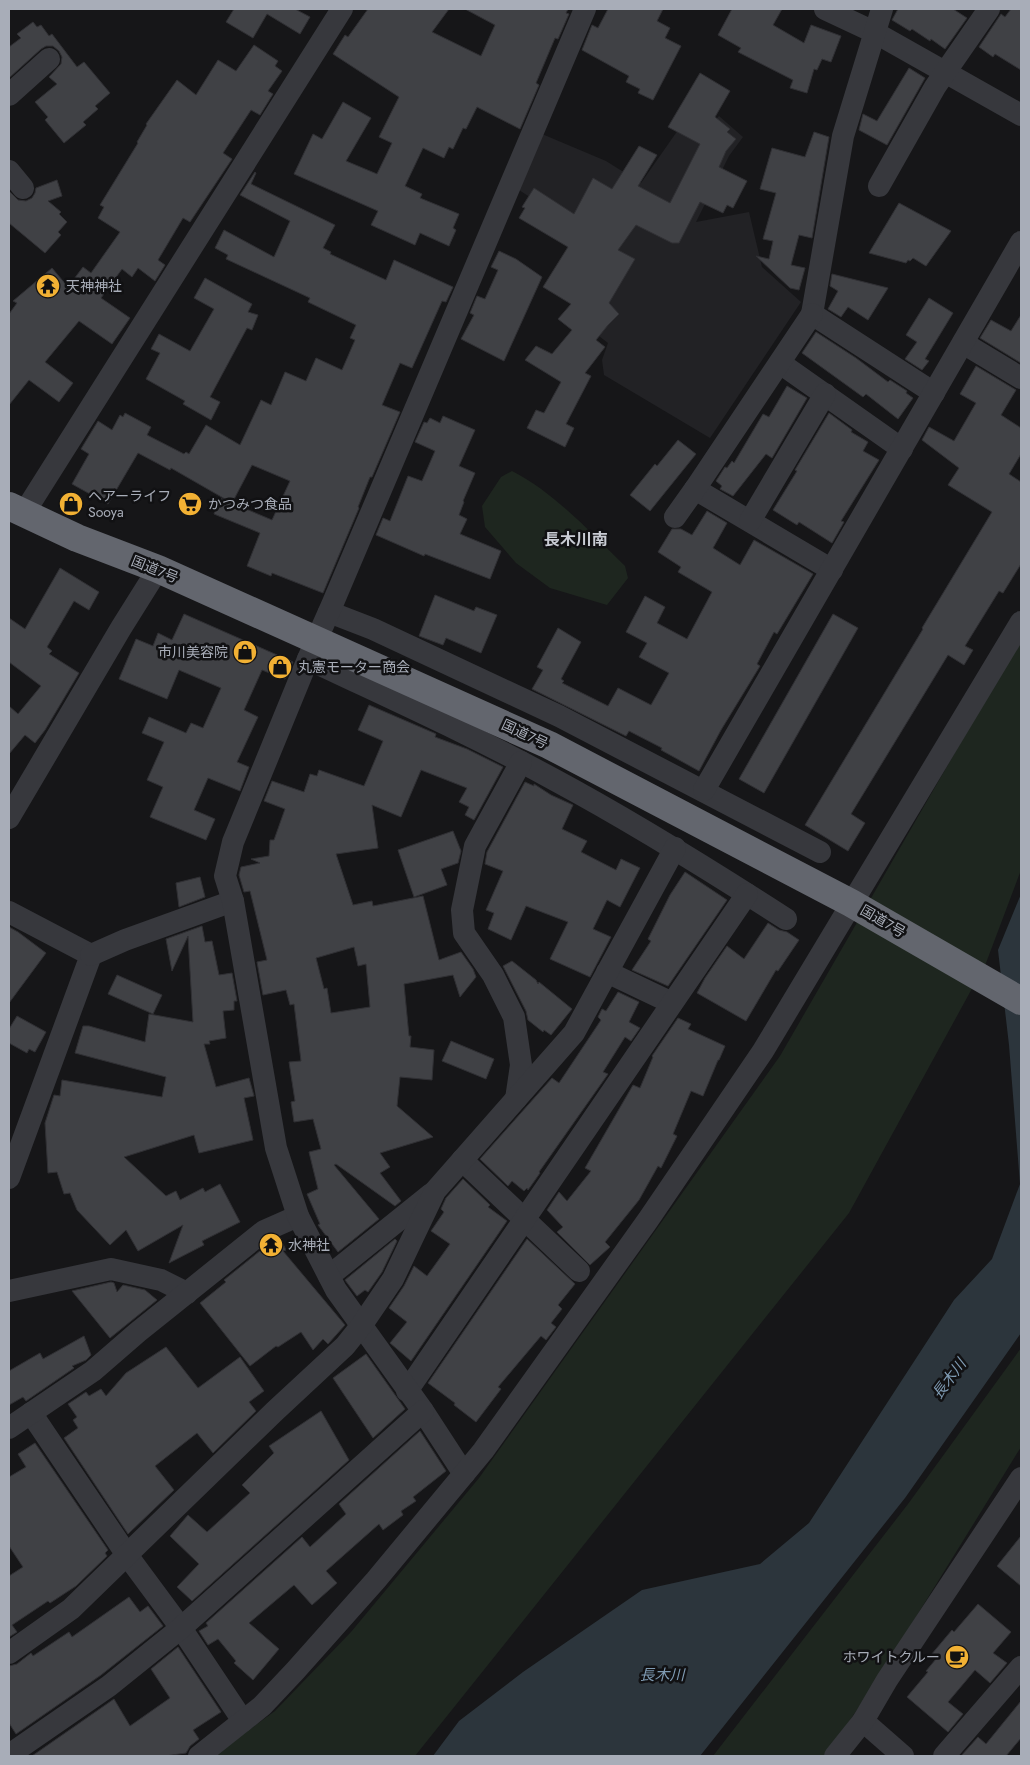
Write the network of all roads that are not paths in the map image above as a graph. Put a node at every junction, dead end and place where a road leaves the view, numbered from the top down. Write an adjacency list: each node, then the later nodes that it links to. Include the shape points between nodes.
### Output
1 (342, 9): 23 (street)
2 (585, 9): 28 (street)
3 (825, 9): 6 (street)
4 (882, 9): 6 (street)
5 (989, 9): 8 (street)
6 (874, 32): 8 (street); 15 (street, via 843,136)
7 (49, 59): 9 (street)
8 (946, 72): 10 (street); 12 (street)
9 (9, 95)
10 (1021, 115)
11 (9, 171): 13 (street)
12 (879, 186)
13 (23, 188)
14 (1021, 242): 16 (street)
15 (812, 314): 17 (street); 19 (street)
16 (963, 343): 18 (street); 19 (street)
17 (780, 363): 20 (street); 22 (street)
18 (1021, 378)
19 (934, 393): 21 (street)
20 (825, 394): 21 (street); 25 (street)
21 (902, 449): 27 (street)
22 (695, 489): 24 (street); 25 (street)
23 (16, 510): 26 (highway, 国道7号)
24 (675, 517)
25 (750, 521): 27 (street)
26 (158, 569): 30 (highway, 国道7号); 33 (street)
27 (832, 570): 32 (street)
28 (329, 612): 30 (street); 32 (street, via 373,629 541,708)
29 (1021, 622): 38 (street)
30 (312, 649): 31 (street); 37 (street, via 233,842 225,876); 38 (highway, 国道7号, via 549,744)
31 (521, 762): 34 (street); 45 (street, via 475,846 462,910 464,933 493,975 514,1017 521,1065)
32 (704, 790): 35 (street)
33 (9, 818)
34 (675, 848): 36 (street); 42 (street)
35 (820, 852)
36 (747, 894): 40 (street); 44 (street)
37 (233, 901): 41 (street); 49 (street, via 276,1148)
38 (851, 903): 43 (highway, 国道7号); 60 (street, via 763,1051 648,1220)
39 (9, 912): 41 (street)
40 (786, 919)
41 (91, 955): 47 (street)
42 (607, 972): 44 (street); 45 (street, via 574,1033)
43 (1021, 1001)
44 (672, 1003): 50 (street)
45 (516, 1099): 46 (street)
46 (462, 1160): 48 (street); 50 (street)
47 (9, 1178)
48 (436, 1191): 52 (street); 55 (street, via 393,1279)
49 (298, 1216): 52 (street); 54 (street, via 264,1231)
50 (525, 1218): 51 (street); 56 (street)
51 (579, 1271)
52 (329, 1276): 55 (street)
53 (9, 1291): 54 (street, via 111,1269 161,1280)
54 (187, 1292): 58 (street, via 93,1371)
55 (361, 1326): 56 (street); 62 (street)
56 (407, 1391): 57 (street)
57 (423, 1411): 60 (street); 63 (street)
58 (31, 1413): 59 (street); 62 (street)
59 (9, 1428)
60 (464, 1474): 67 (street, via 370,1587 268,1699)
61 (1021, 1478): 68 (street)
62 (126, 1556): 63 (street); 64 (street, via 71,1610)
63 (181, 1628): 67 (street); 69 (street, via 109,1686)
64 (9, 1652)
65 (1021, 1667): 66 (street)
66 (1014, 1691): 73 (street)
67 (243, 1721): 70 (street)
68 (863, 1721): 71 (street); 72 (street)
69 (9, 1756)
70 (199, 1756)
71 (835, 1756)
72 (903, 1756)
73 (944, 1756)

